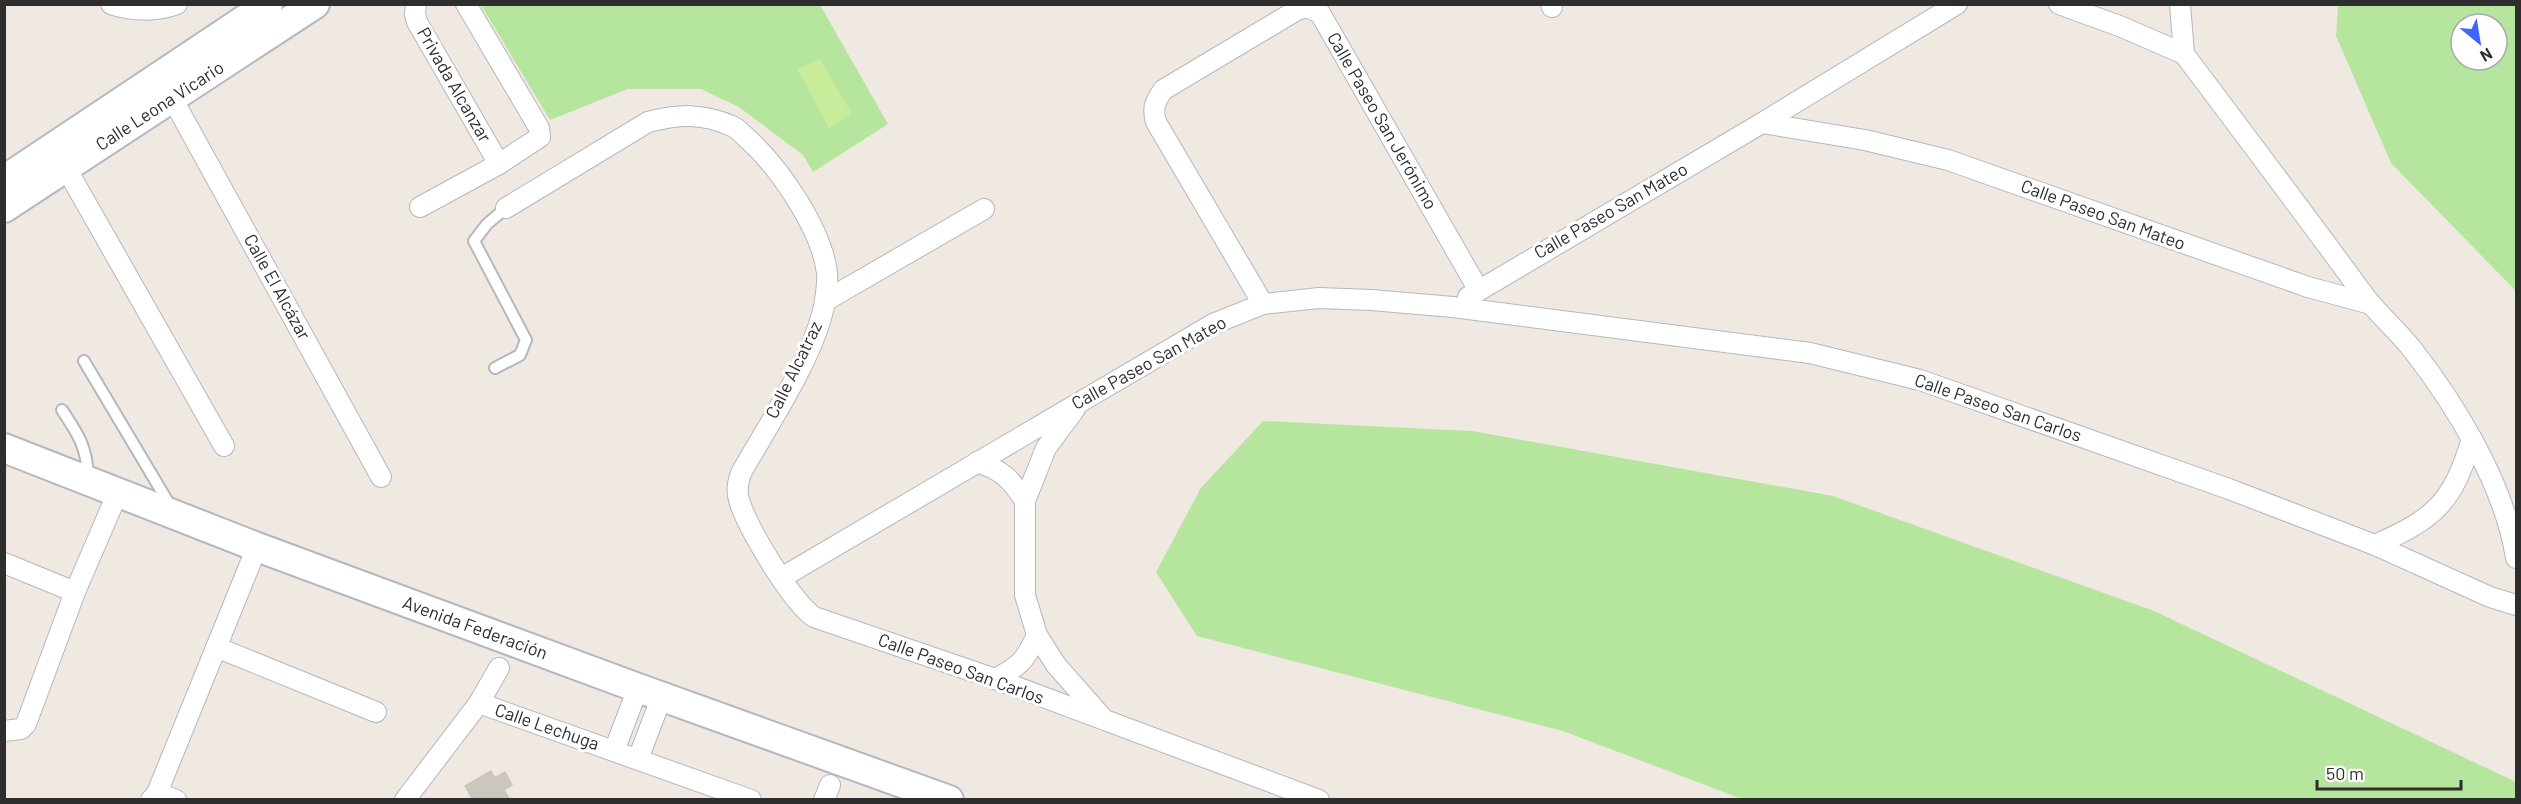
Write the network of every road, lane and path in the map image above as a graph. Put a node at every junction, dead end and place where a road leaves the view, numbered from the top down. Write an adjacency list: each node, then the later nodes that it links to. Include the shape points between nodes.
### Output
1 (111, 4): 2 (street, via 122,9 160,9)
2 (177, 4)
3 (416, 4): 13 (street, Privada Alcanzar, via 417,22)
4 (466, 4): 13 (street, Privada Alcanzar, via 541,132 538,140)
5 (1957, 4): 12 (street, Calle Paseo San Mateo)
6 (2059, 4): 10 (street)
7 (2180, 4): 10 (street)
8 (307, 7): 9 (main road, Calle Leona Vicario)
9 (270, 10): 11 (main road, Calle Leona Vicario); 15 (main road, Calle Leona Vicario)
10 (2184, 54): 23 (street)
11 (172, 98): 14 (main road, Calle Leona Vicario); 33 (street, Calle El Alcázar)
12 (1762, 123): 20 (street, Calle Paseo San Mateo); 23 (street, Calle Paseo San Mateo, via 1865,140 1948,160 2308,287)
13 (499, 164): 16 (street, Privada Alcanzar)
14 (66, 168): 17 (main road, Calle Leona Vicario); 30 (street)
15 (4, 180)
16 (420, 207)
17 (4, 208)
18 (506, 208): 21 (street, Calle Alcatraz, via 648,122 699,116 735,127 764,154 795,196 816,237 827,274); 26 (lane, via 474,241 526,340 520,356)
19 (984, 209): 21 (street)
20 (1478, 289): 22 (street, Calle Paseo San Jerónimo, via 1320,13 1306,7 1163,90 1154,103 1156,122); 24 (street, Calle Paseo San Mateo)
21 (825, 301): 42 (street, Calle Alcatraz, via 814,338 741,472 737,487 743,510)
22 (1263, 304): 24 (street, Calle Paseo San Mateo, via 1318,298); 27 (street, Calle Paseo San Mateo, via 1213,324)
23 (2371, 304): 29 (street, via 2411,347)
24 (1453, 307): 38 (street, Calle Paseo San Carlos, via 1810,353 1864,364 2218,485)
25 (84, 361): 37 (lane)
26 (495, 369)
27 (1079, 402): 32 (street, Calle Paseo San Mateo); 36 (street, Calle Paseo San Carlos, via 1046,448)
28 (62, 410): 34 (lane, via 81,439 87,456)
29 (2472, 439): 38 (street, via 2461,474 2449,495 2430,515); 40 (street, via 2501,503)
30 (224, 446)
31 (4, 448): 34 (main road, Avenida Federación)
32 (977, 462): 36 (street, via 996,468); 42 (street, Calle Paseo San Mateo)
33 (381, 477)
34 (88, 481): 35 (main road, Avenida Federación)
35 (118, 492): 37 (main road, Avenida Federación); 43 (street)
36 (1025, 501): 46 (street, Calle Paseo San Carlos, via 1025,595)
37 (176, 515): 39 (main road, Avenida Federación)
38 (2375, 545): 44 (street, Calle Paseo San Carlos, via 2490,597)
39 (257, 547): 47 (street); 50 (main road, Avenida Federación)
40 (2517, 558)
41 (4, 564): 43 (street)
42 (781, 578): 45 (street, Calle Alcatraz, via 793,598)
43 (75, 592): 54 (street, via 26,724 21,729)
44 (2517, 605)
45 (814, 616): 49 (street, Calle Paseo San Carlos)
46 (1037, 635): 49 (street, via 1027,657); 53 (street, Calle Paseo San Carlos, via 1079,694)
47 (216, 647): 52 (street); 57 (street)
48 (500, 668): 51 (street, Calle Lechuga)
49 (995, 680): 53 (street, Calle Paseo San Carlos)
50 (650, 692): 55 (street, Calle Lechuga); 56 (street); 60 (main road, Avenida Federación)
51 (479, 703): 55 (street, Calle Lechuga); 58 (street, Calle Lechuga)
52 (376, 712)
53 (1107, 722): 61 (street, Calle Paseo San Carlos)
54 (4, 731)
55 (614, 751): 56 (street, Calle Lechuga)
56 (638, 759): 59 (street, Calle Lechuga)
57 (161, 797)
58 (405, 800)
59 (751, 800)
60 (950, 800)
61 (1319, 800)

